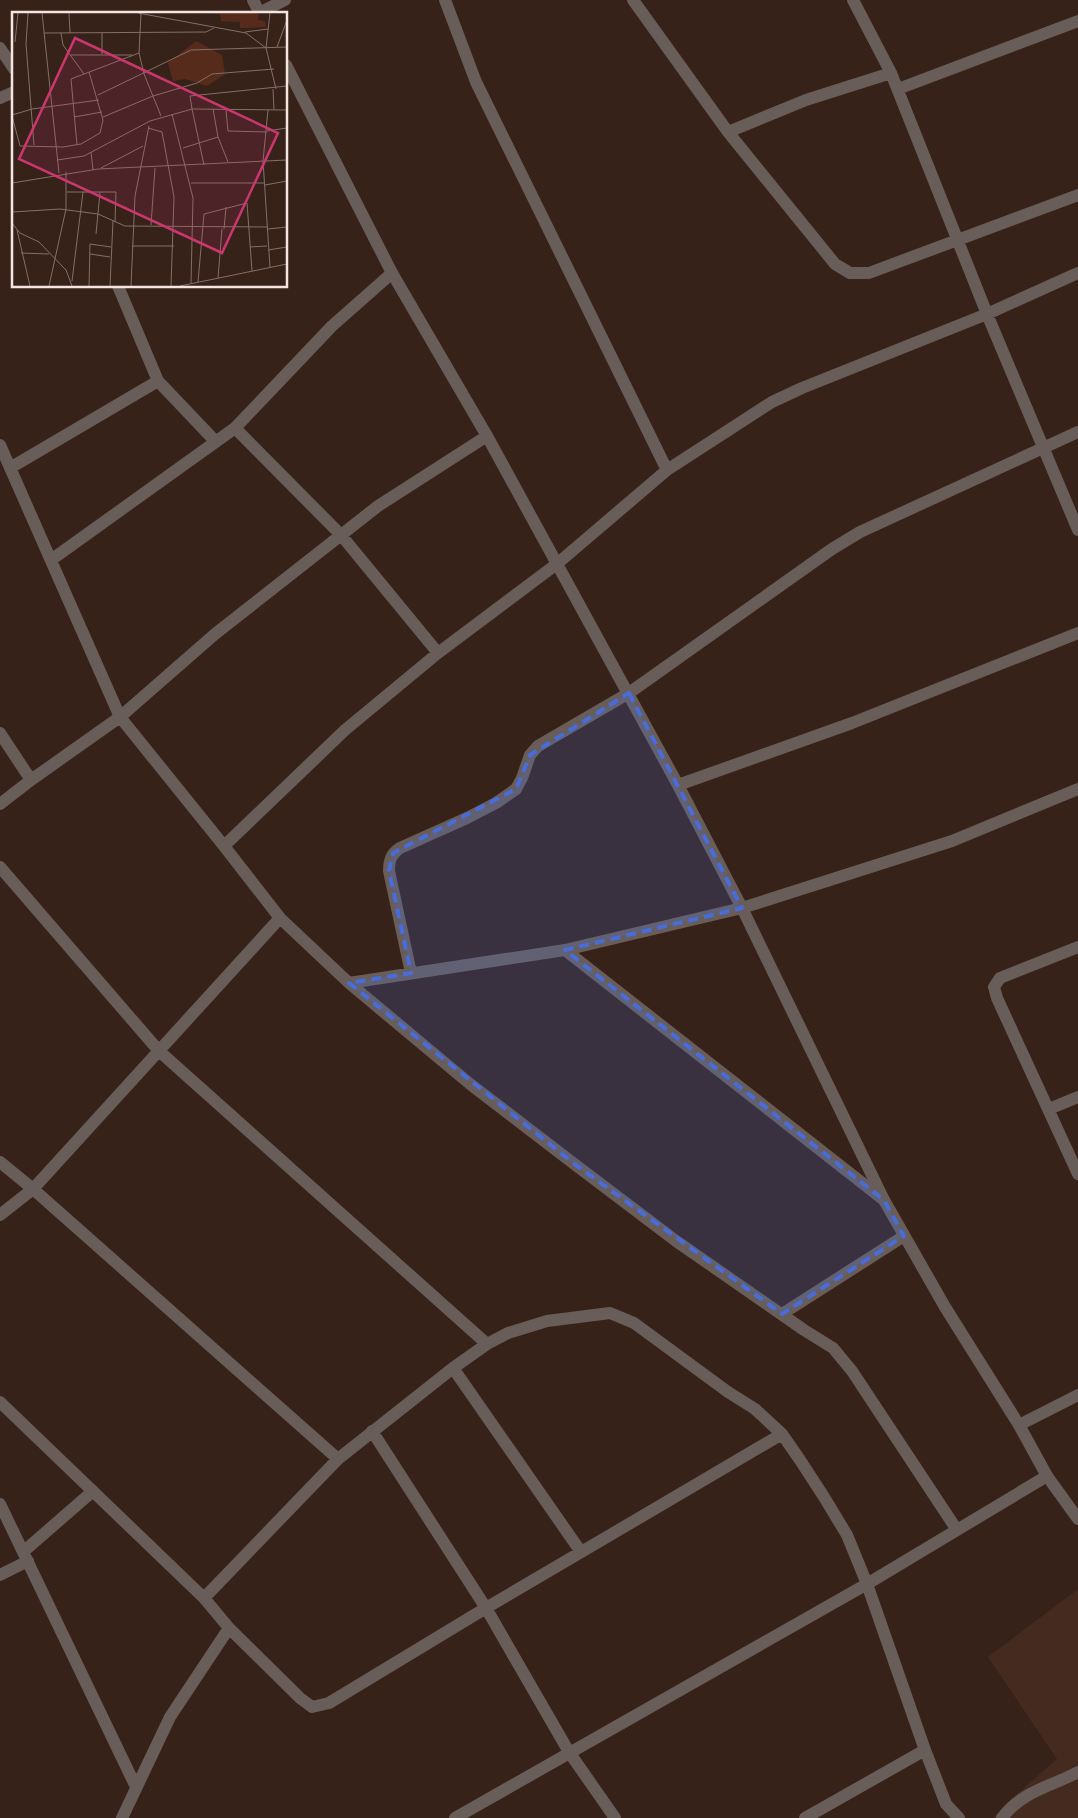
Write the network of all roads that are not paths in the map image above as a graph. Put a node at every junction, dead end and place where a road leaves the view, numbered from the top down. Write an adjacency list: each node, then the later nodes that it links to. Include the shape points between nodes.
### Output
1 (253, 0): 6 (street)
2 (285, 0): 7 (street)
3 (445, 0): 31 (street, via 476,82)
4 (633, 0): 16 (street)
5 (853, 0): 12 (street)
6 (259, 12)
7 (261, 12)
8 (1078, 21): 13 (street)
9 (0, 48): 10 (street)
10 (12, 66)
11 (288, 69): 19 (street)
12 (892, 73): 13 (street); 16 (street, via 806,100)
13 (898, 89): 18 (street)
14 (12, 93): 15 (street)
15 (0, 98)
16 (728, 132): 18 (street, via 835,264 850,273 869,274)
17 (1078, 195): 18 (street)
18 (958, 239): 22 (street)
19 (392, 273): 24 (street, via 332,326); 26 (street)
20 (1078, 274): 22 (street)
21 (119, 288): 23 (street)
22 (987, 314): 29 (street); 31 (street, via 772,402)
23 (158, 382): 27 (street); 30 (street)
24 (235, 428): 27 (street); 33 (street)
25 (1078, 432): 29 (street)
26 (487, 436): 33 (street, via 378,506); 35 (street)
27 (216, 442): 34 (street)
28 (0, 445): 30 (street)
29 (1043, 450): 32 (street); 38 (street, via 860,532)
30 (10, 468): 34 (street)
31 (667, 470): 35 (street)
32 (1078, 530)
33 (341, 535): 37 (street); 39 (street, via 215,634)
34 (51, 560): 39 (street)
35 (558, 563): 37 (street); 38 (street)
36 (1078, 633): 42 (street, via 852,722)
37 (438, 653): 45 (street, via 338,736)
38 (629, 692): 42 (street); 51 (street, via 538,746 530,754 516,789 496,803 393,854 389,871)
39 (120, 716): 41 (street); 45 (street)
40 (0, 733): 41 (street)
41 (31, 780): 44 (street)
42 (678, 785): 47 (street)
43 (1078, 789): 47 (street, via 952,841)
44 (0, 804)
45 (224, 846): 48 (street)
46 (0, 867): 53 (street)
47 (742, 908): 50 (street); 59 (street)
48 (280, 918): 52 (street); 53 (street)
49 (1078, 948): 55 (street, via 1000,978 994,987)
50 (565, 950): 51 (street); 59 (street)
51 (411, 973): 52 (street)
52 (349, 983): 62 (street, via 470,1084 566,1158 676,1241)
53 (159, 1051): 58 (street); 63 (street)
54 (1078, 1097): 55 (street)
55 (1048, 1109): 57 (street)
56 (0, 1162): 58 (street)
57 (1078, 1174)
58 (33, 1189): 60 (street); 70 (street)
59 (884, 1200): 61 (street)
60 (0, 1215)
61 (904, 1236): 62 (street); 67 (street)
62 (782, 1314): 75 (street, via 833,1348 852,1370)
63 (487, 1344): 64 (street); 69 (street, via 508,1333 546,1321 610,1313 634,1323 755,1409)
64 (453, 1368): 68 (street); 76 (street)
65 (1078, 1395): 67 (street)
66 (0, 1402): 72 (street)
67 (1019, 1425): 71 (street)
68 (372, 1432): 70 (street); 81 (street)
69 (782, 1434): 76 (street); 79 (street, via 847,1535)
70 (338, 1459): 80 (street)
71 (1047, 1476): 74 (street); 75 (street)
72 (93, 1491): 77 (street); 80 (street)
73 (0, 1504): 77 (street)
74 (1078, 1519)
75 (956, 1530): 79 (street)
76 (581, 1552): 81 (street)
77 (25, 1557): 78 (street); 86 (street)
78 (0, 1575)
79 (867, 1584): 83 (street); 84 (street)
80 (204, 1598): 82 (street)
81 (486, 1608): 82 (street, via 328,1703 312,1707); 84 (street)
82 (229, 1628): 86 (street, via 170,1717)
83 (926, 1750): 90 (street); 91 (street, via 946,1804)
84 (569, 1752): 88 (street); 89 (street)
85 (1078, 1772): 92 (street, via 1038,1789 1015,1804)
86 (136, 1786): 87 (street)
87 (122, 1818)
88 (455, 1818)
89 (615, 1818)
90 (804, 1818)
91 (959, 1818)
92 (1002, 1818)

